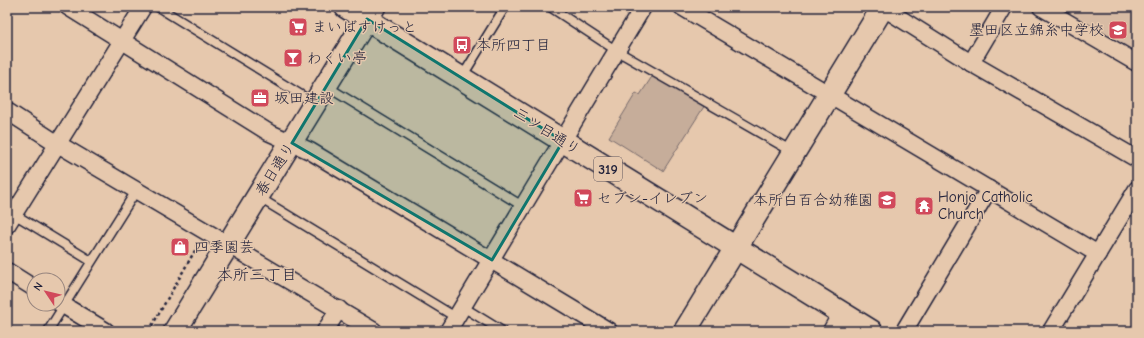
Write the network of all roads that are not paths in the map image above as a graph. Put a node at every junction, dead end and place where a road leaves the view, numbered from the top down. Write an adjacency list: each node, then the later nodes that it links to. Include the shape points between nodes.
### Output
1 (68, 7): 13 (street)
2 (143, 7): 13 (street)
3 (158, 7): 18 (lane)
4 (346, 7): 12 (street, 三ツ目通り / 319)
5 (505, 7): 17 (lane)
6 (550, 7): 14 (lane)
7 (643, 7): 14 (street)
8 (682, 7): 19 (street)
9 (883, 7): 15 (street); 19 (street)
10 (1004, 7): 15 (street)
11 (1041, 7): 16 (street)
12 (370, 13): 17 (street, 三ツ目通り / 319); 18 (street, 春日通り)
13 (122, 41): 22 (street, via 268,132); 23 (street)
14 (617, 51): 21 (street); 24 (lane)
15 (970, 63): 25 (street)
16 (1137, 63)
17 (462, 77): 21 (street, 三ツ目通り / 319)
18 (320, 95): 22 (street, 春日通り); 30 (lane)
19 (829, 95): 24 (street); 26 (street)
20 (7, 111): 23 (street)
21 (563, 141): 30 (street); 33 (street, 三ツ目通り / 319)
22 (292, 143): 29 (street, 春日通り); 35 (street)
23 (58, 144): 28 (street); 31 (street)
24 (794, 153): 33 (street)
25 (1137, 159)
26 (989, 189): 34 (street); 54 (street)
27 (1137, 189): 34 (street)
28 (136, 191): 32 (street); 36 (lane)
29 (257, 197): 32 (street, 春日通り); 43 (lane)
30 (524, 206): 35 (street)
31 (11, 219): 36 (lane)
32 (228, 244): 41 (street); 47 (street, 春日通り)
33 (736, 248): 44 (street, 三ツ目通り / 319); 52 (street)
34 (1098, 254): 55 (street)
35 (492, 260): 43 (street); 51 (street)
36 (91, 261): 39 (lane)
37 (7, 271): 38 (street)
38 (26, 283)
39 (66, 297)
40 (66, 307): 46 (street)
41 (339, 309): 48 (street); 49 (street)
42 (57, 312): 45 (lane)
43 (456, 319): 50 (lane)
44 (836, 322): 53 (street, 三ツ目通り / 319)
45 (48, 331)
46 (106, 331)
47 (175, 331)
48 (325, 331)
49 (374, 331)
50 (502, 331)
51 (609, 331)
52 (685, 331)
53 (871, 331)
54 (904, 331)
55 (1051, 331)

